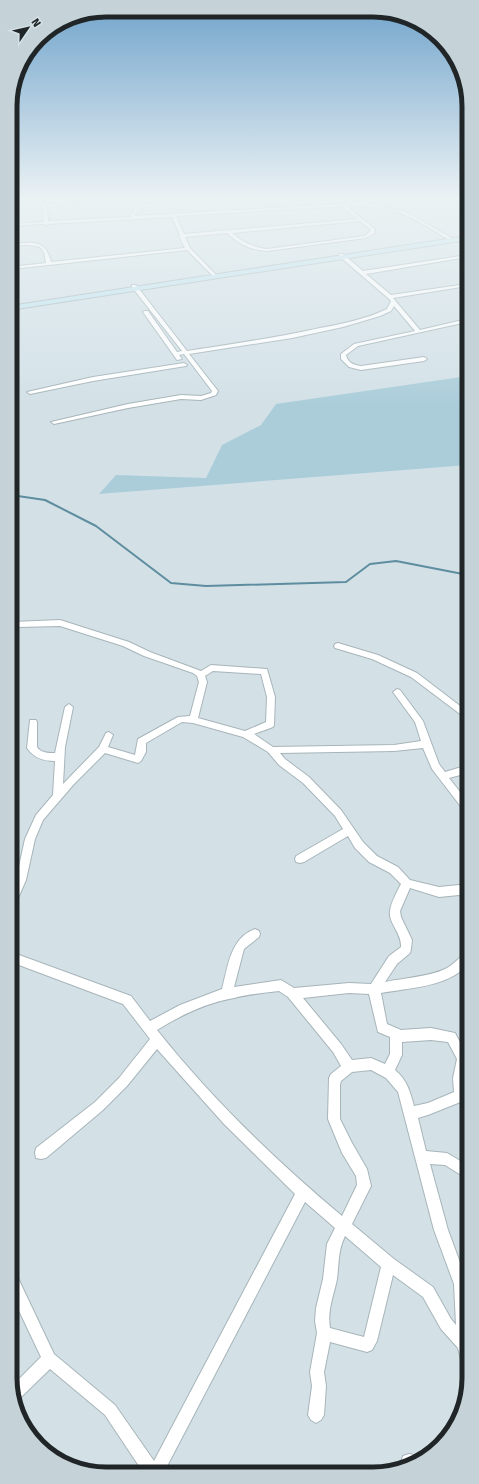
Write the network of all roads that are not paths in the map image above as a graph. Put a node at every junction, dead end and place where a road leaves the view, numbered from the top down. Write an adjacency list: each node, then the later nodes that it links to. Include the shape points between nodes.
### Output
1 (37, 265): 6 (street)
2 (204, 265): 8 (street)
3 (283, 265): 8 (street)
4 (352, 265): 7 (street)
5 (409, 265): 7 (street)
6 (17, 267)
7 (361, 273): 14 (street)
8 (214, 276): 9 (street); 11 (street)
9 (159, 285): 11 (street); 13 (street, via 144,292)
10 (462, 286): 14 (street)
11 (132, 288): 12 (street); 13 (street); 15 (street)
12 (112, 292): 13 (street); 16 (street)
13 (139, 298): 19 (street); 20 (street)
14 (391, 299): 18 (street); 19 (street, via 392,306 389,310 343,325)
15 (17, 304)
16 (17, 307)
17 (462, 322): 18 (street)
18 (418, 331): 21 (street, via 356,345 343,355 351,366 361,368)
19 (184, 353): 20 (street); 23 (street)
20 (176, 354): 22 (street)
21 (424, 359)
22 (184, 365): 23 (street); 24 (street)
23 (199, 370): 25 (street, via 214,391 212,396 150,402)
24 (30, 392)
25 (54, 422)
26 (17, 624): 28 (street, via 60,623 126,644)
27 (338, 646): 31 (street, via 375,657 414,675)
28 (201, 675): 32 (street, via 203,682); 34 (street, via 211,668 264,671 271,698 270,725)
29 (397, 692): 36 (street, via 419,721)
30 (69, 707): 39 (street)
31 (462, 712)
32 (193, 720): 34 (street); 37 (street, via 181,719 141,741 138,759)
33 (33, 722): 39 (street, via 32,748 36,754)
34 (246, 734): 38 (street)
35 (109, 735): 37 (street)
36 (426, 744): 38 (street, via 394,748); 41 (street)
37 (103, 749): 42 (street)
38 (271, 750): 44 (street, via 324,797)
39 (59, 757): 42 (street)
40 (462, 771): 41 (street)
41 (442, 776): 43 (street)
42 (58, 795): 46 (street, via 39,818)
43 (462, 801)
44 (349, 830): 45 (street); 47 (street, via 373,859 394,870)
45 (300, 859)
46 (17, 877)
47 (407, 882): 48 (street, via 439,892); 52 (street, via 395,912 407,940 406,949 393,960)
48 (462, 891)
49 (254, 934): 54 (street, via 240,946)
50 (17, 959): 55 (street, via 127,1000)
51 (462, 964): 52 (street, via 445,975)
52 (374, 989): 53 (street, via 349,988); 56 (street, via 382,1028)
53 (292, 993): 54 (street, via 281,985); 60 (street, via 338,1048)
54 (227, 994): 55 (street, via 201,1002 165,1018)
55 (150, 1028): 57 (street)
56 (396, 1033): 58 (street, via 401,1036 451,1036); 61 (street, via 396,1055)
57 (158, 1040): 65 (street, via 99,1106); 68 (street, via 228,1120)
58 (462, 1056)
59 (462, 1063): 62 (street, via 459,1078)
60 (349, 1067): 61 (street, via 370,1064); 69 (street, via 335,1078 334,1119 362,1174 364,1186)
61 (387, 1072): 64 (street, via 400,1082)
62 (462, 1088)
63 (462, 1096): 64 (street)
64 (410, 1113): 66 (street)
65 (41, 1153)
66 (422, 1157): 67 (street, via 447,1159); 72 (street, via 441,1230 461,1284)
67 (462, 1170)
68 (303, 1192): 69 (street); 79 (street)
69 (344, 1225): 70 (street); 73 (street, via 334,1244 323,1308)
70 (389, 1264): 73 (street, via 367,1345); 74 (street, via 428,1292 446,1324)
71 (17, 1291): 75 (street)
72 (462, 1296)
73 (324, 1333): 77 (street, via 317,1372 319,1386)
74 (462, 1341)
75 (49, 1359): 76 (street); 78 (street, via 110,1410)
76 (18, 1391)
77 (316, 1415)
78 (149, 1467)
79 (159, 1467)

